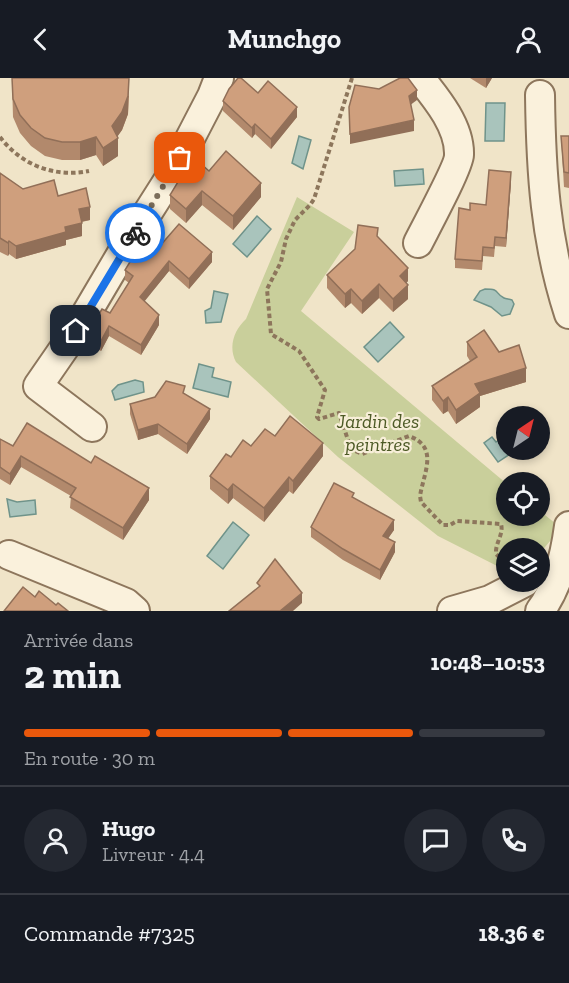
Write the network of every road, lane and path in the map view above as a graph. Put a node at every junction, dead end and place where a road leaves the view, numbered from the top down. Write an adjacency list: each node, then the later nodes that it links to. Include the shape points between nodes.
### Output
1 (219, 78): 9 (street, via 169,179 38,386)
2 (352, 78): 11 (path, via 314,199 295,220 267,289 271,334 307,360 325,390 317,417 339,413 351,449 362,454 409,436 416,439 427,450 421,502 443,525 457,521 501,524)
3 (420, 78): 7 (street, via 455,130 460,157)
4 (540, 96): 8 (street, via 545,207 559,284)
5 (0, 137): 6 (path, via 21,159 39,168)
6 (89, 171)
7 (418, 243)
8 (569, 314)
9 (92, 427)
10 (569, 526): 13 (street)
11 (499, 538)
12 (9, 555): 16 (street, via 126,603)
13 (565, 555): 14 (street); 18 (street, via 551,597)
14 (550, 565)
15 (506, 592): 17 (street)
16 (135, 611)
17 (452, 611)
18 (540, 611)

